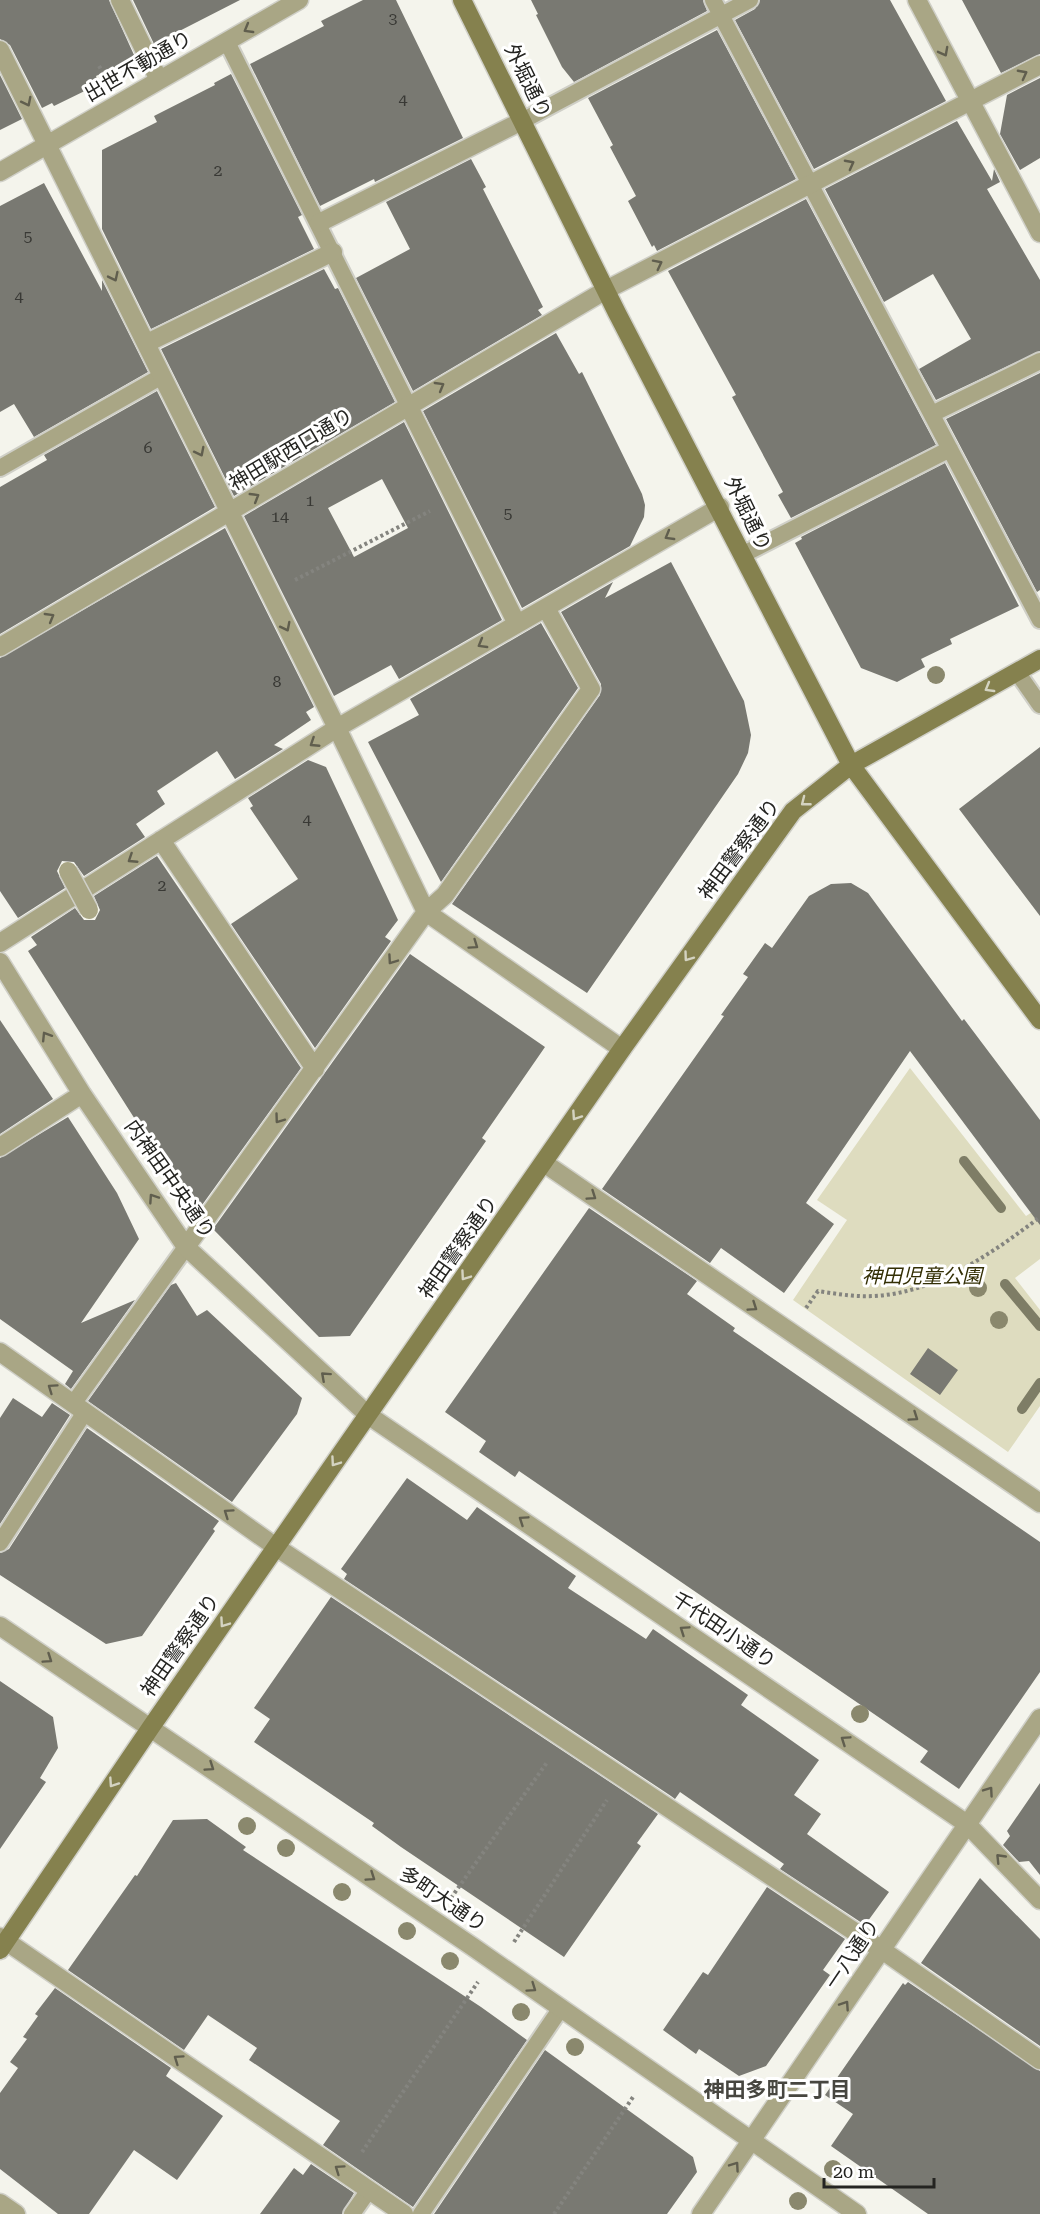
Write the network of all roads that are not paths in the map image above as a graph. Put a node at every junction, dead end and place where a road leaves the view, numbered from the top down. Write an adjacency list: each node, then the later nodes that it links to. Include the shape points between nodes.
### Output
1 (120, 0): 11 (street)
2 (299, 0): 8 (street, 出世不動通り, one-way to 8)
3 (462, 0): 13 (street, 外堀通り)
4 (713, 0): 7 (lane)
5 (750, 0): 7 (lane)
6 (917, 0): 12 (street, one-way to 12)
7 (721, 15): 13 (lane); 16 (lane)
8 (227, 42): 11 (street, 出世不動通り); 18 (lane)
9 (0, 50): 14 (street, one-way to 14)
10 (1040, 65): 12 (street, 神田駅西口通り, one-way to 10)
11 (159, 80): 14 (street, 出世不動通り)
12 (971, 101): 16 (street, 神田駅西口通り, one-way to 12); 17 (street)
13 (522, 121): 18 (street); 21 (street, 外堀通り)
14 (48, 144): 15 (street, 出世不動通り); 22 (street, one-way to 22)
15 (0, 172)
16 (811, 184): 21 (street, 神田駅西口通り, one-way to 16); 26 (lane)
17 (1033, 205): 19 (street)
18 (319, 223): 20 (lane)
19 (1040, 232)
20 (333, 252): 22 (street); 25 (lane)
21 (606, 290): 25 (street, 神田駅西口通り, one-way to 21); 29 (street, 外堀通り)
22 (147, 344): 24 (street)
23 (1040, 361): 26 (lane)
24 (162, 376): 28 (lane); 30 (street, one-way to 30)
25 (408, 405): 30 (street, 神田駅西口通り, one-way to 25); 34 (street)
26 (932, 414): 27 (lane)
27 (950, 449): 31 (lane); 33 (lane)
28 (0, 468)
29 (720, 507): 31 (street, 外堀通り); 32 (street, one-way to 32)
30 (229, 512): 35 (street, 神田駅西口通り, one-way to 30); 39 (street, one-way to 39)
31 (742, 555): 40 (street, 外堀通り)
32 (546, 608): 34 (street); 44 (street, via 591,689 445,895)
33 (1040, 620)
34 (517, 624): 39 (street, one-way to 39)
35 (0, 647)
36 (1040, 659): 37 (street, 神田警察通り)
37 (1017, 672): 38 (lane); 40 (street, 神田警察通り, one-way to 40)
38 (1040, 705)
39 (338, 728): 41 (street, one-way to 41); 44 (street)
40 (851, 765): 47 (street, 外堀通り); 48 (street, 神田警察通り, one-way to 48, via 793,812)
41 (161, 840): 45 (street, one-way to 45); 49 (street)
42 (68, 871): 43 (street, bridge)
43 (89, 910)
44 (426, 912): 48 (street, one-way to 48); 49 (street, one-way to 49)
45 (0, 943)
46 (0, 962): 50 (street, 内神田中央通り, one-way to 46)
47 (1040, 1020)
48 (622, 1048): 52 (street, 神田警察通り, one-way to 52)
49 (315, 1069): 53 (street, one-way to 53)
50 (82, 1094): 51 (street); 53 (street, 内神田中央通り, one-way to 50)
51 (0, 1147)
52 (544, 1163): 56 (street, 神田警察通り, one-way to 56); 57 (street, one-way to 57)
53 (186, 1247): 55 (lane); 56 (street, 内神田中央通り, one-way to 53)
54 (0, 1352): 55 (street, one-way to 54)
55 (79, 1408): 58 (lane); 59 (street, one-way to 55)
56 (368, 1414): 59 (street, 神田警察通り, one-way to 59); 63 (street, 千代田小通り, one-way to 56)
57 (1040, 1503)
58 (0, 1543)
59 (276, 1547): 62 (street, 神田警察通り, one-way to 62); 66 (street)
60 (1, 1629): 62 (street, 多町大通り, one-way to 62)
61 (1040, 1718): 63 (street, 一八通り, one-way to 61)
62 (151, 1726): 65 (street, 神田警察通り, one-way to 65); 67 (street, 多町大通り, one-way to 67)
63 (967, 1824): 64 (street, 千代田小通り, one-way to 63); 66 (street, 一八通り)
64 (1040, 1900)
65 (2, 1942): 70 (street, one-way to 65)
66 (882, 1950): 68 (street); 69 (street, 一八通り, one-way to 66)
67 (561, 2008): 69 (street, 多町大通り); 75 (lane)
68 (1040, 2060)
69 (752, 2142): 76 (street, 一八通り, one-way to 69); 77 (street, 多町大通り)
70 (369, 2190): 73 (lane); 74 (street)
71 (0, 2203): 72 (street)
72 (16, 2214)
73 (352, 2214)
74 (404, 2214)
75 (421, 2214)
76 (701, 2214)
77 (857, 2214)

